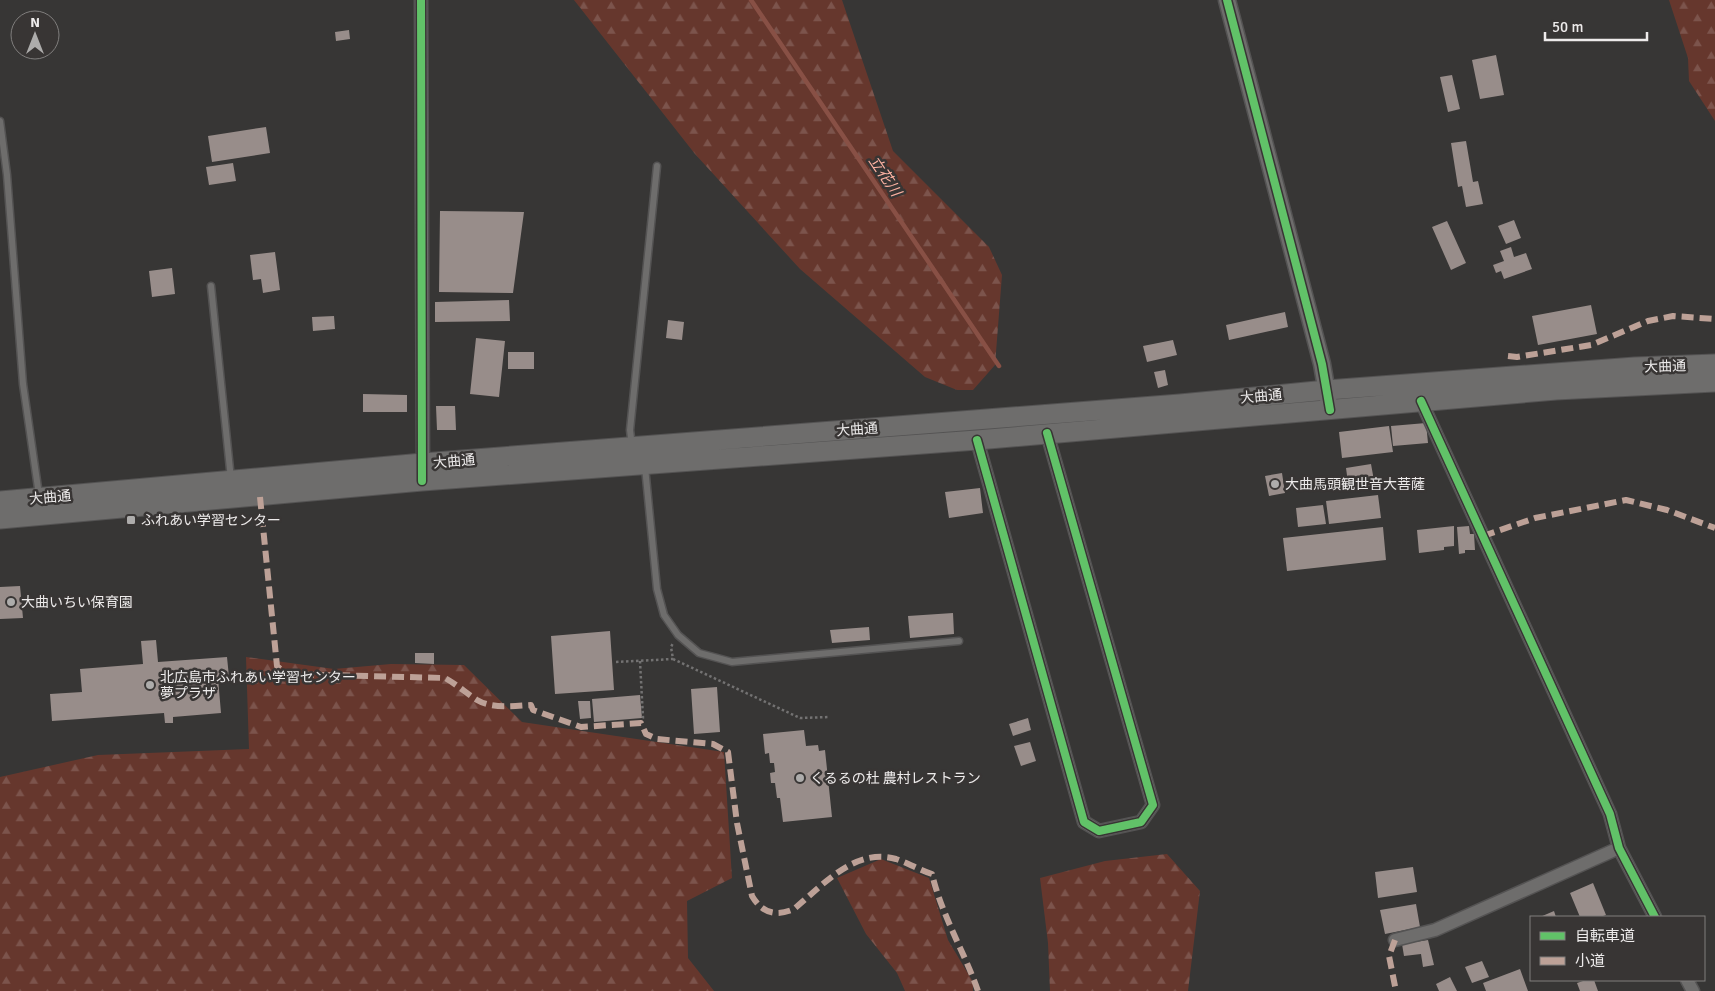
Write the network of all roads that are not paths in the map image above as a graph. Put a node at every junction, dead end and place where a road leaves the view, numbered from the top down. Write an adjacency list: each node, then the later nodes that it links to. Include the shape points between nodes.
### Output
1 (421, 0): 14 (street)
2 (1227, 0): 8 (street)
3 (0, 121): 17 (lane, via 23,384)
4 (657, 166): 13 (lane, via 630,430)
5 (211, 286): 15 (lane)
6 (1715, 364): 8 (main road, 大曲通)
7 (1715, 382): 9 (main road, 大曲通)
8 (1327, 390): 10 (street); 13 (main road, 大曲通)
9 (1421, 401): 10 (main road, 大曲通); 20 (street, via 1610,814)
10 (1330, 410): 11 (main road, 大曲通)
11 (1047, 433): 12 (main road, 大曲通); 12 (street, via 1153,805 1141,822 1098,831 1084,822)
12 (977, 440): 13 (main road, 大曲通)
13 (639, 456): 14 (main road, 大曲通); 19 (lane, via 657,589 664,615 678,635 699,653 732,662)
14 (423, 472): 15 (main road, 大曲通); 17 (main road, 大曲通)
15 (231, 481): 17 (main road, 大曲通)
16 (0, 501): 17 (main road, 大曲通)
17 (40, 507): 18 (main road, 大曲通)
18 (0, 519)
19 (959, 641)
20 (1619, 848): 21 (street); 22 (street, via 1435,930)
21 (1654, 916)
22 (1395, 940)

